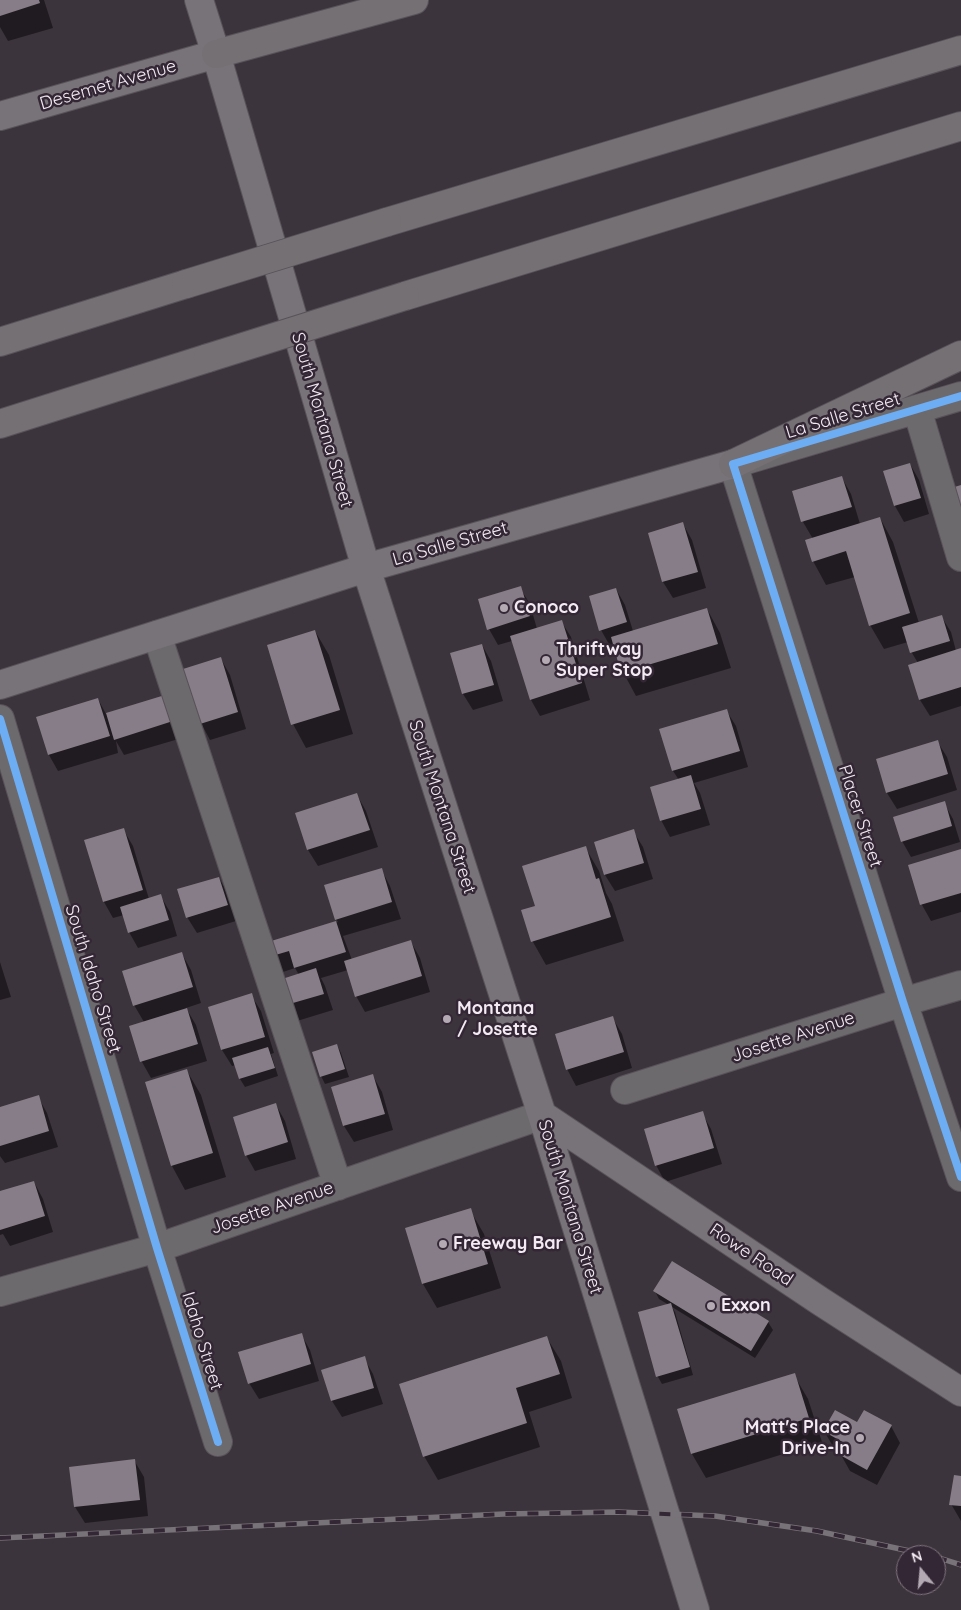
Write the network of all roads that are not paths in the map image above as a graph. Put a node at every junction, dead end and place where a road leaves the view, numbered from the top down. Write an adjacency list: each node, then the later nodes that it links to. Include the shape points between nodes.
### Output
1 (199, 0): 4 (main road, South Montana Street)
2 (414, 0): 4 (highway)
3 (961, 50): 7 (highway, bridge)
4 (216, 54): 5 (main road, Desemet Avenue); 14 (main road, South Montana Street)
5 (0, 116)
6 (961, 126): 11 (highway, bridge)
7 (0, 342)
8 (961, 354): 12 (highway)
9 (961, 396): 10 (street, La Salle Street)
10 (917, 409): 12 (street, La Salle Street); 13 (street)
11 (0, 424)
12 (733, 464): 14 (main road, La Salle Street); 19 (street, Placer Street)
13 (961, 557)
14 (366, 568): 15 (main road, La Salle Street); 21 (main road, South Montana Street)
15 (157, 635): 16 (main road, La Salle Street); 23 (street)
16 (0, 684)
17 (0, 719): 24 (street, South Idaho Street)
18 (961, 985): 19 (street, Josette Avenue)
19 (903, 1002): 20 (street, Josette Avenue); 22 (street, Placer Street)
20 (625, 1090)
21 (542, 1115): 23 (street, Josette Avenue); 26 (main road, Rowe Road, via 820,1302); 28 (main road, South Montana Street)
22 (961, 1177)
23 (338, 1186): 24 (street, Josette Avenue)
24 (157, 1248): 25 (street, Josette Avenue); 27 (street, Idaho Street)
25 (0, 1292)
26 (961, 1392)
27 (218, 1442)
28 (695, 1610)

